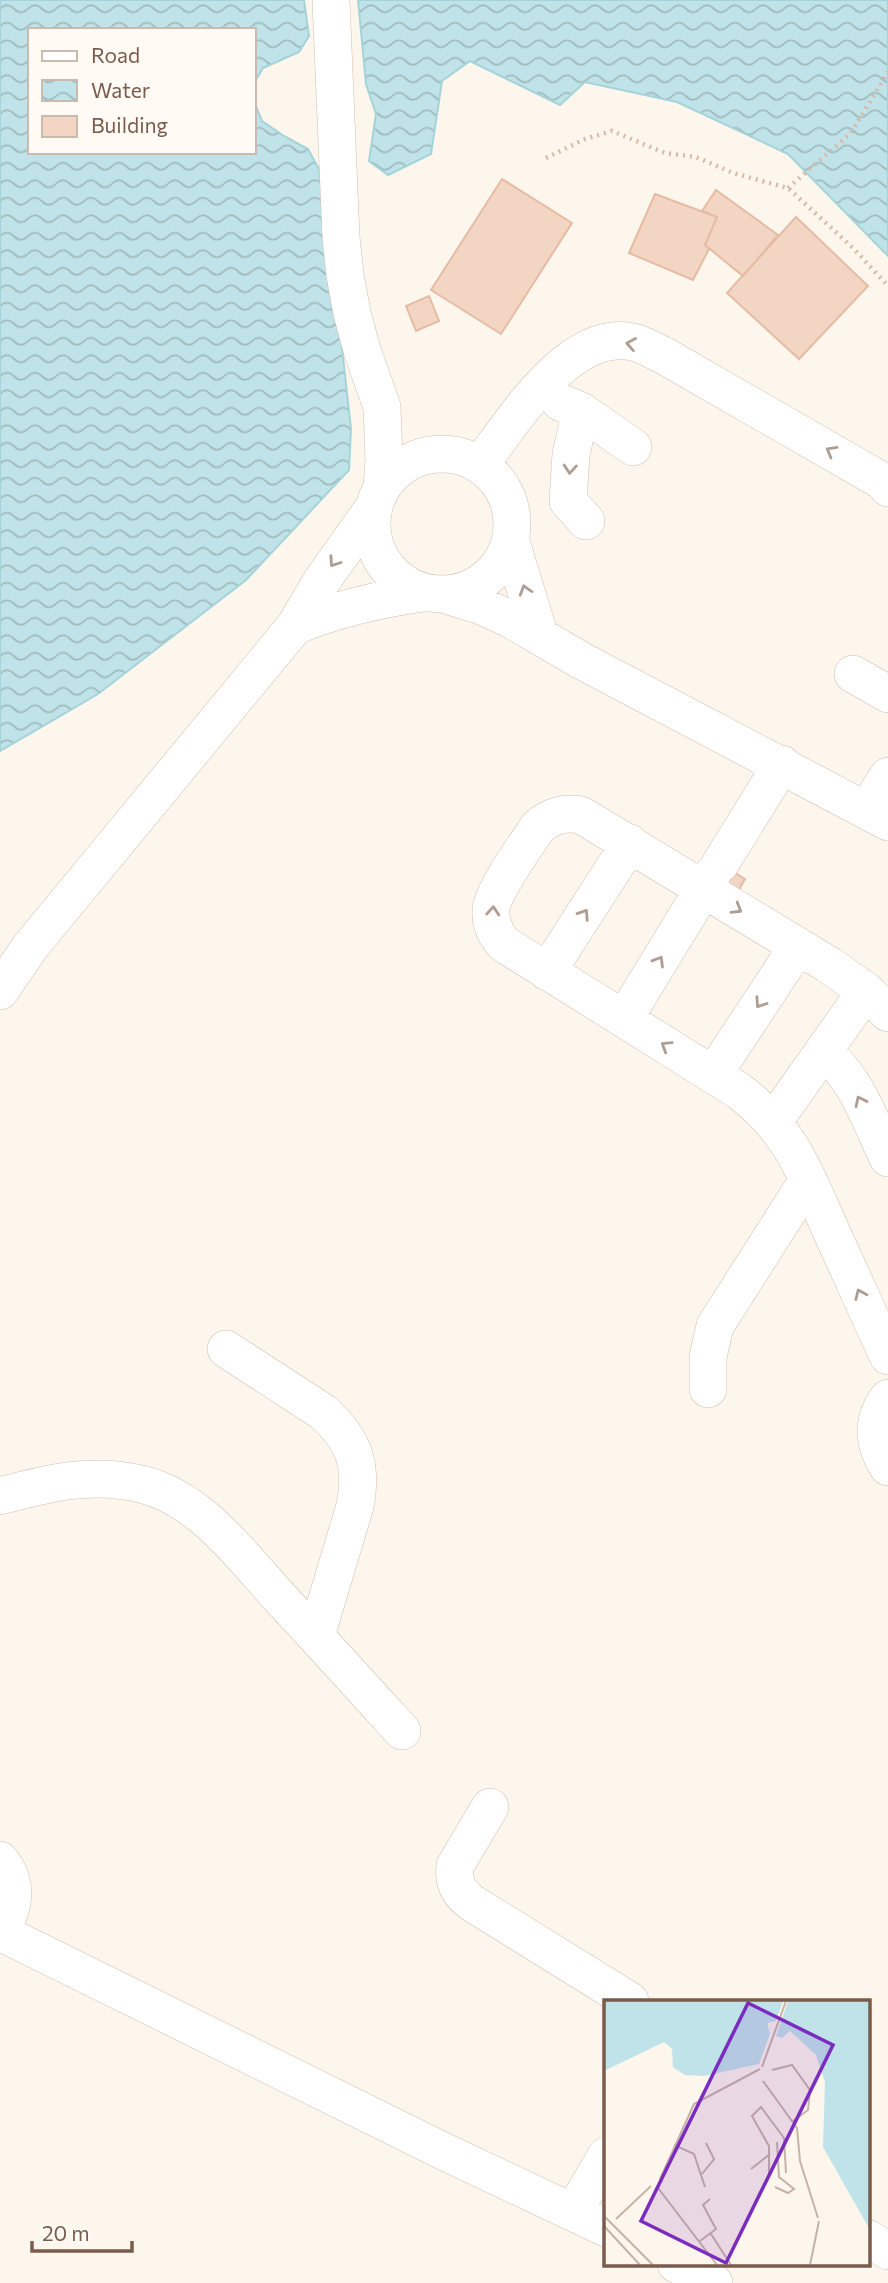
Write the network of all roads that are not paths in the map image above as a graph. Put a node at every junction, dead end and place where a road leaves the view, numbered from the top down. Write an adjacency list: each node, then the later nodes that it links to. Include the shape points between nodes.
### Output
1 (331, 0): 3 (street, via 345,275 362,350)
2 (537, 391): 4 (street); 7 (street); 8 (street, one-way to 2, via 675,362 633,342 599,344 570,359)
3 (382, 407): 6 (street); 9 (street, via 384,460)
4 (581, 411): 5 (street); 10 (street, one-way to 10, via 571,454 568,501)
5 (633, 447)
6 (438, 454): 7 (street, via 460,456); 9 (street, via 397,470)
7 (480, 465): 11 (street, via 497,479 508,498)
8 (888, 488)
9 (378, 497): 12 (street, via 371,529 387,570 404,584); 13 (street, one-way to 13)
10 (586, 521)
11 (511, 542): 12 (street, via 487,579 468,590); 14 (street, one-way to 11)
12 (435, 594): 13 (street, via 358,604); 14 (street, via 479,605)
13 (295, 626): 24 (street, via 44,929)
14 (540, 637): 17 (street)
15 (853, 674): 16 (street)
16 (888, 694)
17 (782, 764): 19 (street); 21 (street)
18 (888, 776): 19 (street)
19 (877, 815)
20 (630, 843): 21 (street); 23 (street, one-way to 20); 23 (street, one-way to 20, via 504,944 491,919 494,900 532,837 547,820 569,813 581,815)
21 (712, 876): 22 (street, one-way to 22); 26 (street, one-way to 21)
22 (798, 946): 25 (street); 28 (street, one-way to 28)
23 (547, 972): 26 (street)
24 (0, 991)
25 (877, 1002): 27 (street)
26 (624, 1019): 28 (street, one-way to 26)
27 (822, 1052): 29 (street); 30 (street, one-way to 27, via 843,1070)
28 (713, 1075): 29 (street)
29 (774, 1121): 31 (street)
30 (888, 1158)
31 (808, 1180): 33 (street, one-way to 31); 34 (street, via 715,1326 708,1357)
32 (226, 1349): 38 (street, via 323,1412 347,1438 354,1454 358,1471 355,1506)
33 (888, 1356)
34 (708, 1389)
35 (888, 1398): 36 (street, via 876,1423 879,1454)
36 (888, 1467)
37 (0, 1496): 38 (street, via 57,1481 94,1478 166,1492 210,1524)
38 (316, 1636): 39 (street)
39 (402, 1731)
40 (491, 1807): 43 (street, via 455,1866 459,1891)
41 (0, 1860): 42 (street, via 13,1893 12,1907)
42 (0, 1931): 45 (street)
43 (627, 2000)
44 (604, 2159): 45 (street)
45 (574, 2211): 46 (street)
46 (604, 2227)
47 (870, 2240): 48 (street)
48 (888, 2251)
49 (680, 2266): 50 (street)
50 (714, 2283)

